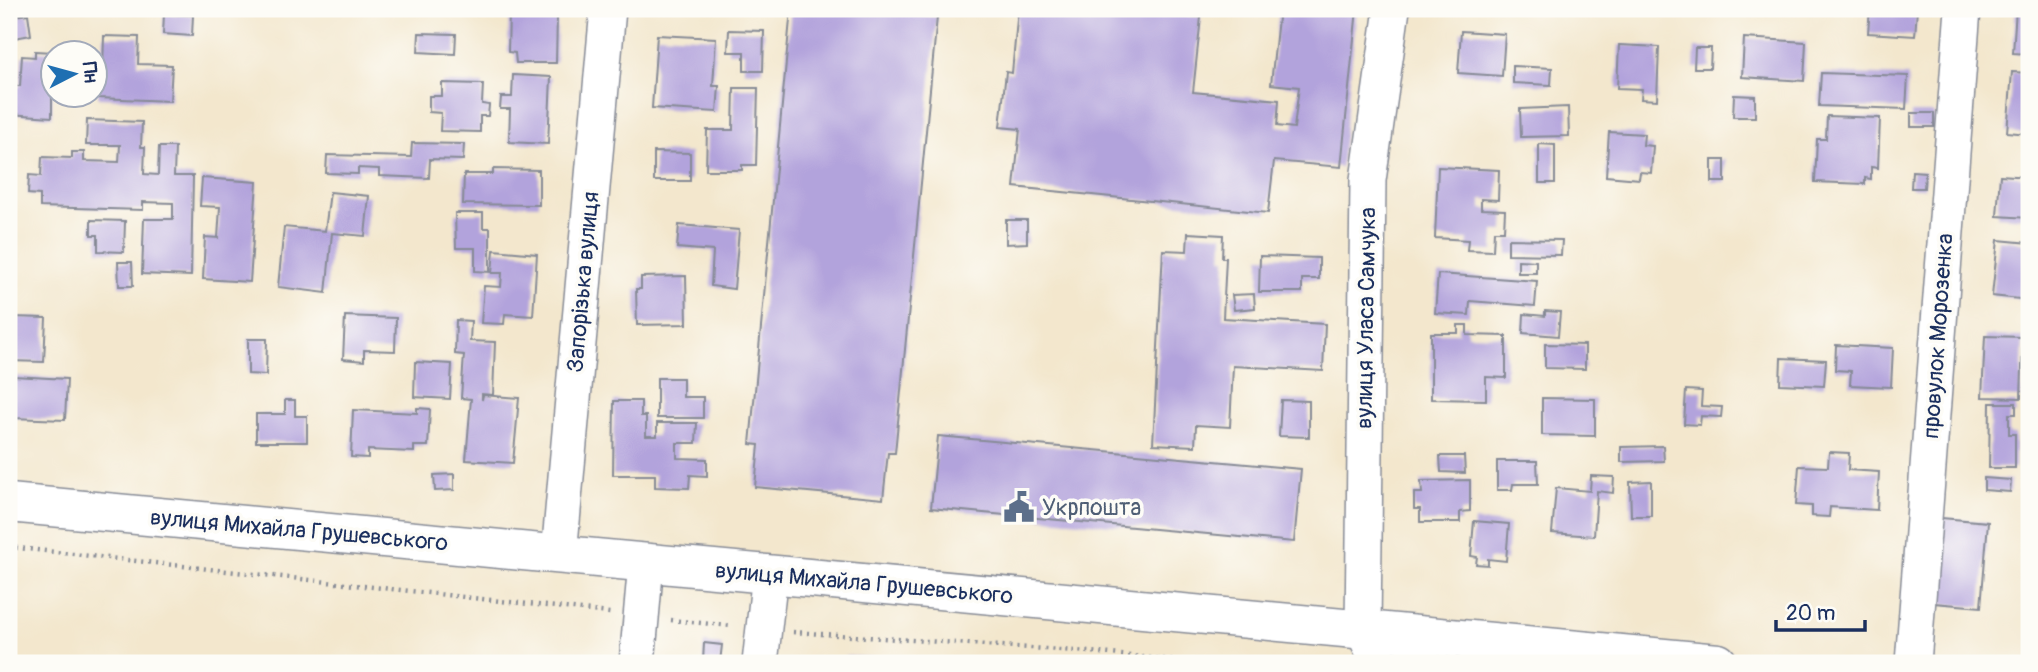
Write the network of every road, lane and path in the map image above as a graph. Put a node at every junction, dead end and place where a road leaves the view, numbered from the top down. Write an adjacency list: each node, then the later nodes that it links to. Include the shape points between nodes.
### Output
1 (608, 9): 6 (street, Запорізька вулиця)
2 (1392, 9): 11 (street, вулиця Уласа Самчука, via 1368,180)
3 (1964, 9): 15 (street, провулок Морозенка)
4 (9, 503): 6 (main road, вулиця Михайла Грушевського)
5 (9, 548): 9 (path)
6 (559, 555): 7 (main road, вулиця Михайла Грушевського)
7 (646, 563): 8 (main road, вулиця Михайла Грушевського); 9 (street)
8 (770, 574): 10 (street); 11 (main road, вулиця Михайла Грушевського)
9 (642, 616): 10 (path); 12 (street)
10 (762, 647): 13 (path, via 1090,652)
11 (1371, 647): 14 (main road, вулиця Михайла Грушевського)
12 (637, 663)
13 (1204, 663)
14 (1718, 663)
15 (1913, 663)

